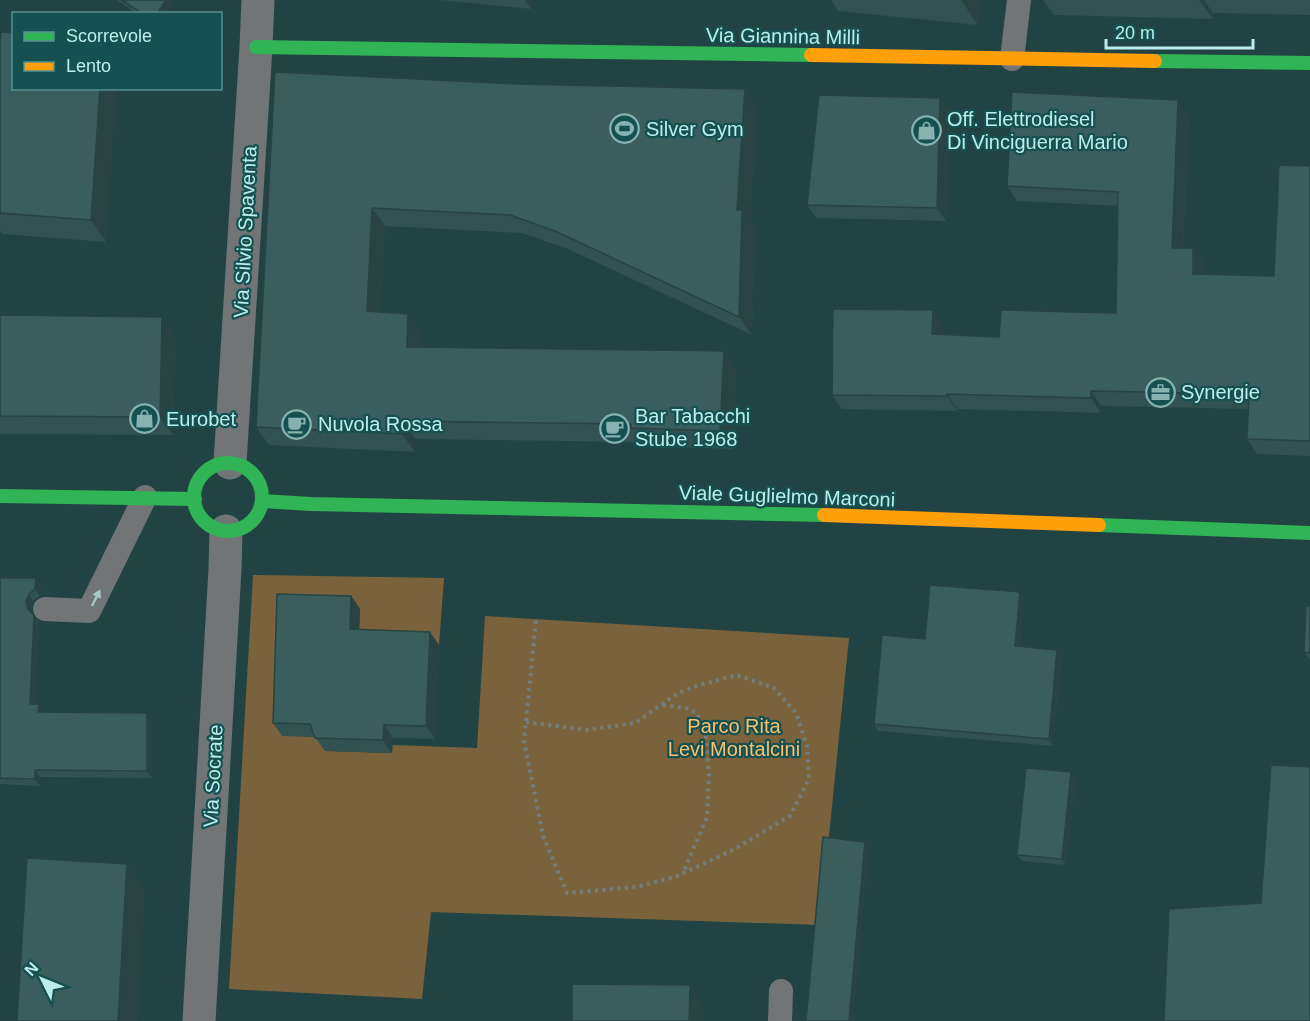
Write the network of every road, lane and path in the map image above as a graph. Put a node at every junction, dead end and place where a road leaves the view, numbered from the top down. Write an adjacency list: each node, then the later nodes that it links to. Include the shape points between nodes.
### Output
1 (258, 0): 3 (street, Via Silvio Spaventa)
2 (1019, 0): 4 (lane)
3 (256, 47): 4 (main road, Via Giannina Milli); 6 (street, Via Silvio Spaventa)
4 (1012, 59): 5 (main road, Via Giannina Milli)
5 (1310, 63)
6 (230, 463): 9 (main road, via 205,473 195,489); 10 (main road, via 258,479)
7 (0, 495): 8 (main road)
8 (145, 497): 9 (main road); 13 (lane, one-way to 8, via 89,611)
9 (195, 499): 11 (main road, via 201,517)
10 (262, 501): 11 (main road, via 246,526); 12 (main road, Viale Guglielmo Marconi, via 792,514)
11 (226, 531): 19 (street, Via Socrate)
12 (1310, 533)
13 (45, 609)
14 (536, 620): 16 (path)
15 (661, 705): 16 (path, via 635,723 587,730); 17 (path, via 697,713 706,735 707,817); 17 (path, via 678,693 737,675 774,688 796,713 807,746 809,779 790,816)
16 (526, 722): 17 (path, via 524,741 543,836 567,894 636,887)
17 (682, 874)
18 (781, 991): 20 (lane)
19 (200, 1021)
20 (780, 1021)

